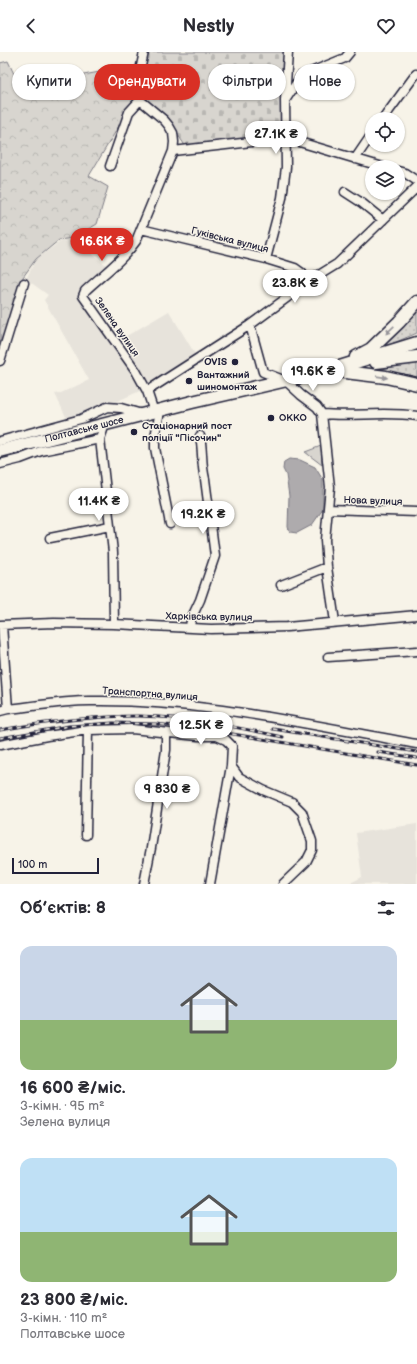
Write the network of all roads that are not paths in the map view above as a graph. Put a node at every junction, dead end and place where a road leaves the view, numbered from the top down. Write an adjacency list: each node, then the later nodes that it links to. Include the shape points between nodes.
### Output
1 (144, 52): 4 (street)
2 (288, 52): 6 (street)
3 (350, 52): 7 (street, via 345,58 301,76)
4 (141, 64)
5 (416, 74): 10 (street)
6 (286, 84)
7 (286, 98)
8 (140, 100): 13 (street, Зелена вулиця, via 169,126 173,134); 16 (street, via 130,112)
9 (285, 100): 11 (street)
10 (388, 112)
11 (286, 138): 13 (street); 14 (street); 23 (street, via 282,198)
12 (365, 144): 14 (street)
13 (173, 151): 22 (street, Зелена вулиця)
14 (355, 158): 15 (street)
15 (365, 161)
16 (110, 166)
17 (405, 173): 18 (street)
18 (417, 181)
19 (417, 187): 21 (street)
20 (345, 192): 21 (street)
21 (383, 220): 25 (street, via 337,264)
22 (141, 229): 23 (street, Гуківська вулиця); 35 (street, Зелена вулиця, via 129,250 85,291 84,296)
23 (266, 259): 25 (street, Гуківська вулиця, via 298,270)
24 (24, 283): 30 (street)
25 (307, 283): 27 (street)
26 (417, 302): 32 (highway, one-way to 32, via 370,349)
27 (250, 325): 33 (street, via 263,372); 35 (street)
28 (417, 343): 31 (highway)
29 (417, 357): 31 (highway)
30 (0, 361)
31 (347, 365): 32 (highway, Полтавське шосе)
32 (330, 370): 33 (highway, Полтавське шосе); 34 (highway, one-way to 34)
33 (286, 381): 36 (highway, Полтавське шосе); 37 (street)
34 (417, 384)
35 (147, 391): 36 (street, Зелена вулиця)
36 (153, 413): 39 (highway, Полтавське шосе); 42 (street, via 107,407 81,419); 47 (street, via 155,448)
37 (322, 414): 38 (street); 45 (street, via 330,488)
38 (417, 416)
39 (105, 424): 41 (street); 43 (highway, Полтавське шосе)
40 (200, 436): 56 (street, via 202,467 216,556 191,618)
41 (100, 439): 44 (street, via 41,451); 48 (street)
42 (0, 441)
43 (0, 451)
44 (0, 464)
45 (328, 509): 46 (street, Нова вулиця); 50 (street, via 325,540)
46 (417, 512)
47 (170, 524)
48 (110, 526): 49 (street); 54 (street, via 114,564)
49 (50, 538)
50 (327, 567): 51 (street); 53 (street)
51 (281, 585)
52 (417, 615): 53 (street, Харківська вулиця)
53 (335, 622): 56 (street, Харківська вулиця, via 287,627)
54 (114, 624): 55 (street, Харківська вулиця); 56 (street, Харківська вулиця)
55 (1, 625): 59 (street)
56 (190, 628)
57 (417, 651): 58 (street)
58 (328, 657)
59 (4, 710): 62 (street, Транспортна вулиця, via 88,701 190,706)
60 (88, 730): 61 (street); 63 (street); 65 (street)
61 (166, 733): 64 (street, via 217,736 226,740 232,746); 66 (street, via 166,750)
62 (417, 744)
63 (0, 745)
64 (231, 766): 67 (street); 68 (street, via 239,777 292,802 302,812 312,841 312,850 306,862)
65 (86, 835)
66 (144, 884)
67 (210, 884)
68 (283, 884)

